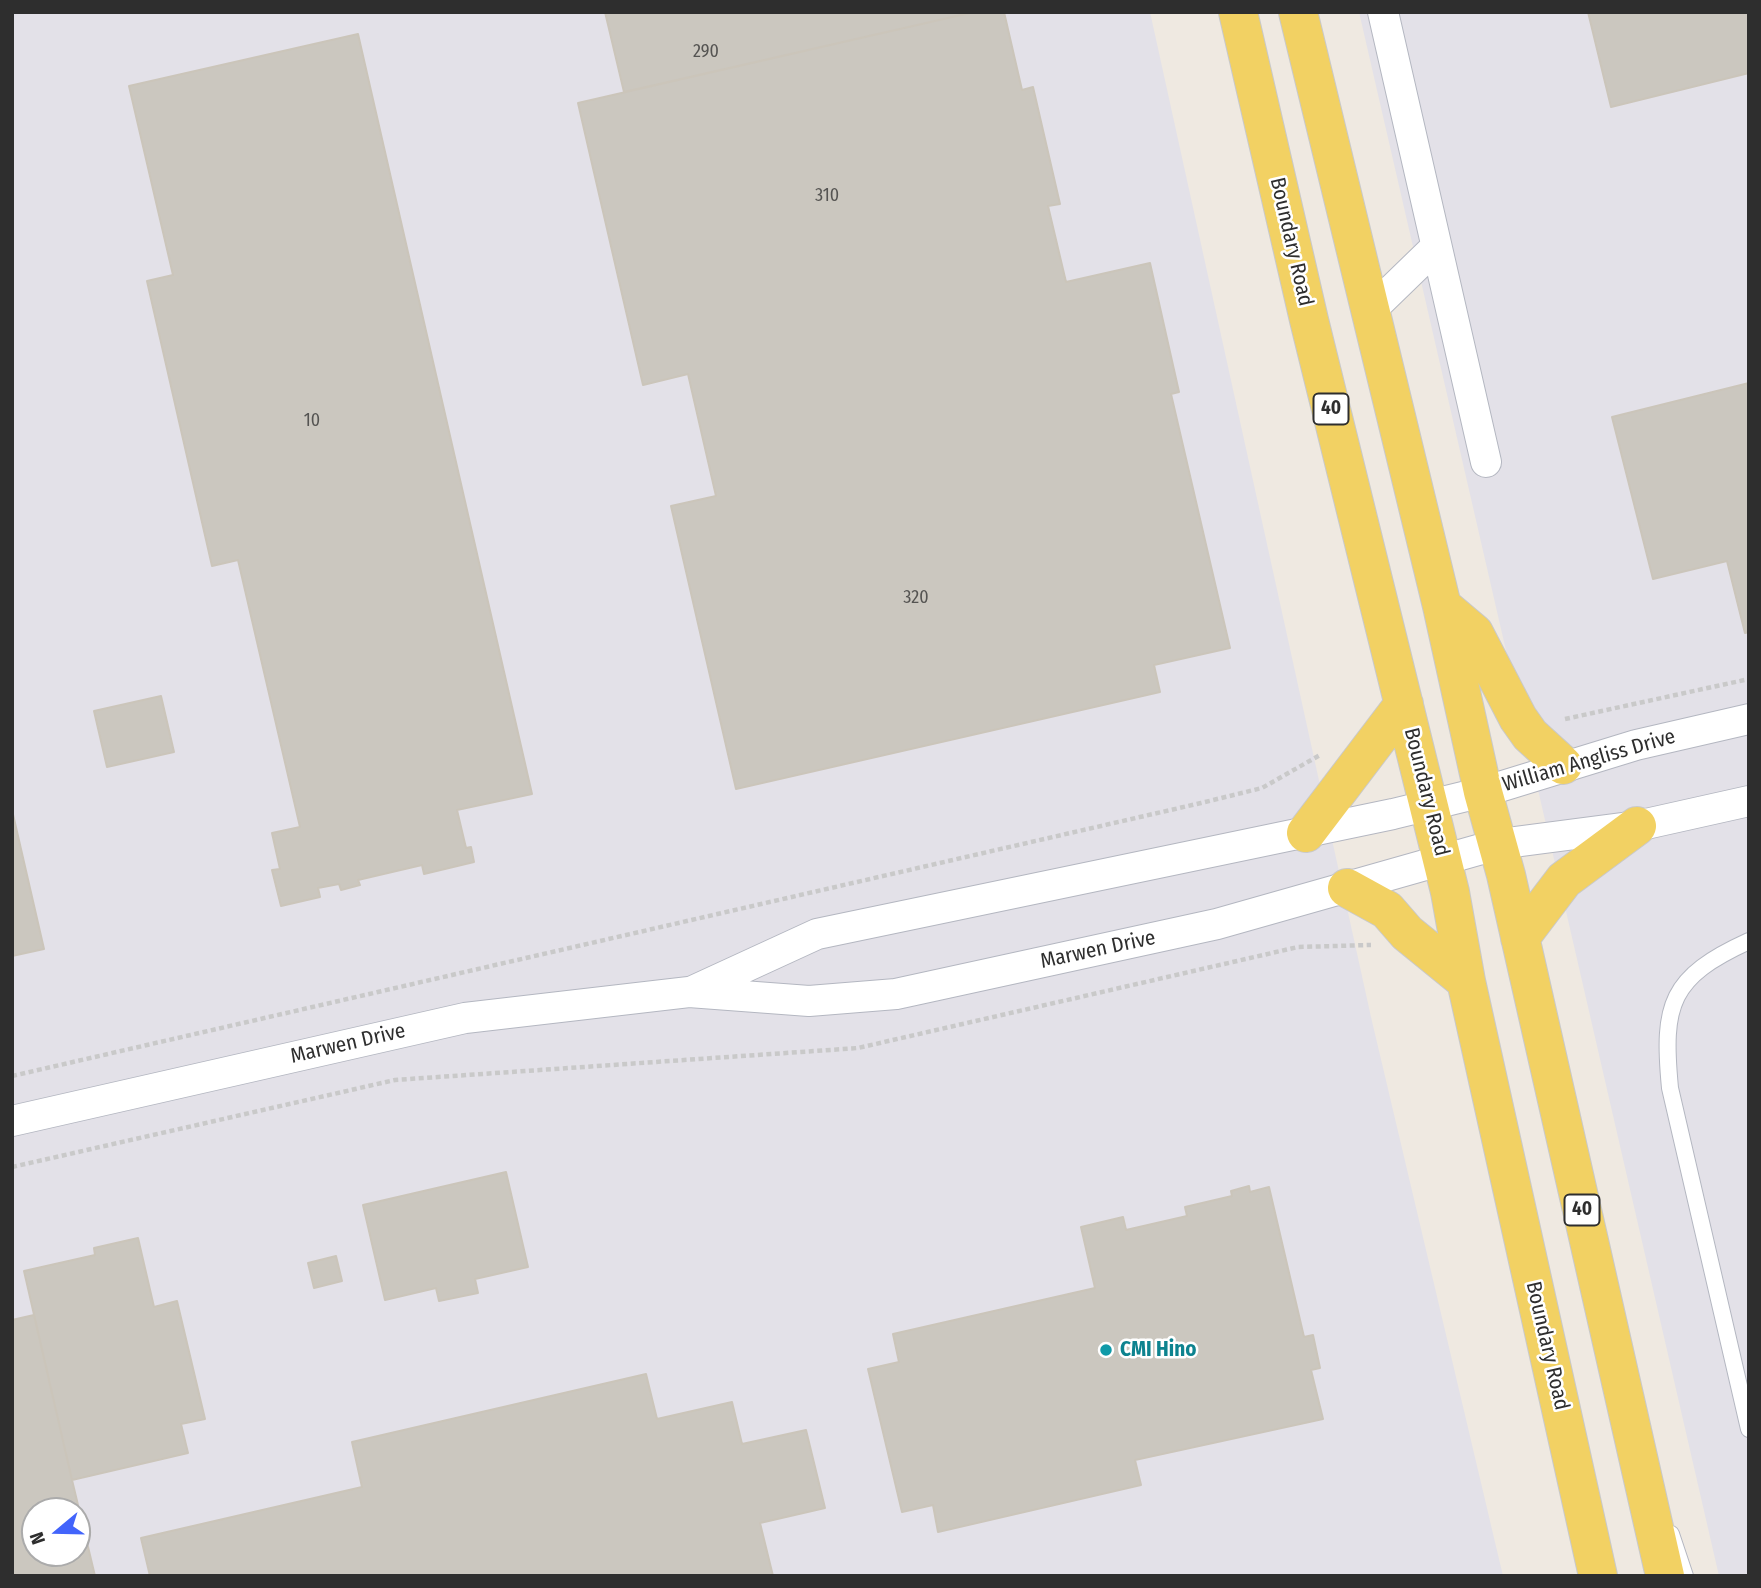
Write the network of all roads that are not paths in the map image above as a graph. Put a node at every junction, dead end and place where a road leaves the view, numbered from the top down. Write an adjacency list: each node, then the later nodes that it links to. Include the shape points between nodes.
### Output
1 (1238, 12): 8 (main road, Boundary Road / 40, via 1308,320)
2 (1298, 12): 5 (main road, 40)
3 (1383, 12): 4 (street)
4 (1436, 247): 5 (street); 6 (street)
5 (1369, 312): 7 (main road, 40)
6 (1486, 462)
7 (1442, 606): 10 (main road, via 1474,633 1518,718); 11 (main road, 40)
8 (1404, 704): 13 (main road, Boundary Road / 40); 15 (main road)
9 (1749, 719): 10 (street, William Angliss Drive)
10 (1563, 765): 11 (street, William Angliss Drive)
11 (1483, 792): 13 (street, William Angliss Drive); 16 (main road, 40)
12 (1749, 801): 14 (street)
13 (1429, 805): 15 (street, Marwen Drive); 17 (main road, Boundary Road / 40)
14 (1637, 826): 16 (street); 19 (main road, via 1564,880)
15 (1306, 833): 22 (street, Marwen Drive, via 817,934)
16 (1499, 844): 17 (street, Marwen Drive); 19 (main road, 40)
17 (1443, 860): 18 (street, Marwen Drive); 21 (main road, Boundary Road / 40)
18 (1347, 888): 21 (main road, via 1387,910 1407,933); 22 (street, Marwen Drive, via 1217,924 897,994 809,1001)
19 (1520, 939): 25 (main road, 40)
20 (1749, 940): 24 (lane, via 1689,976 1670,1007 1665,1041 1670,1088)
21 (1466, 981): 26 (main road, Boundary Road / 40)
22 (689, 992): 23 (street, Marwen Drive, via 465,1018)
23 (12, 1121)
24 (1749, 1429)
25 (1642, 1471): 27 (main road, 40); 28 (lane, via 1679,1551)
26 (1598, 1576)
27 (1665, 1576)
28 (1685, 1576)

